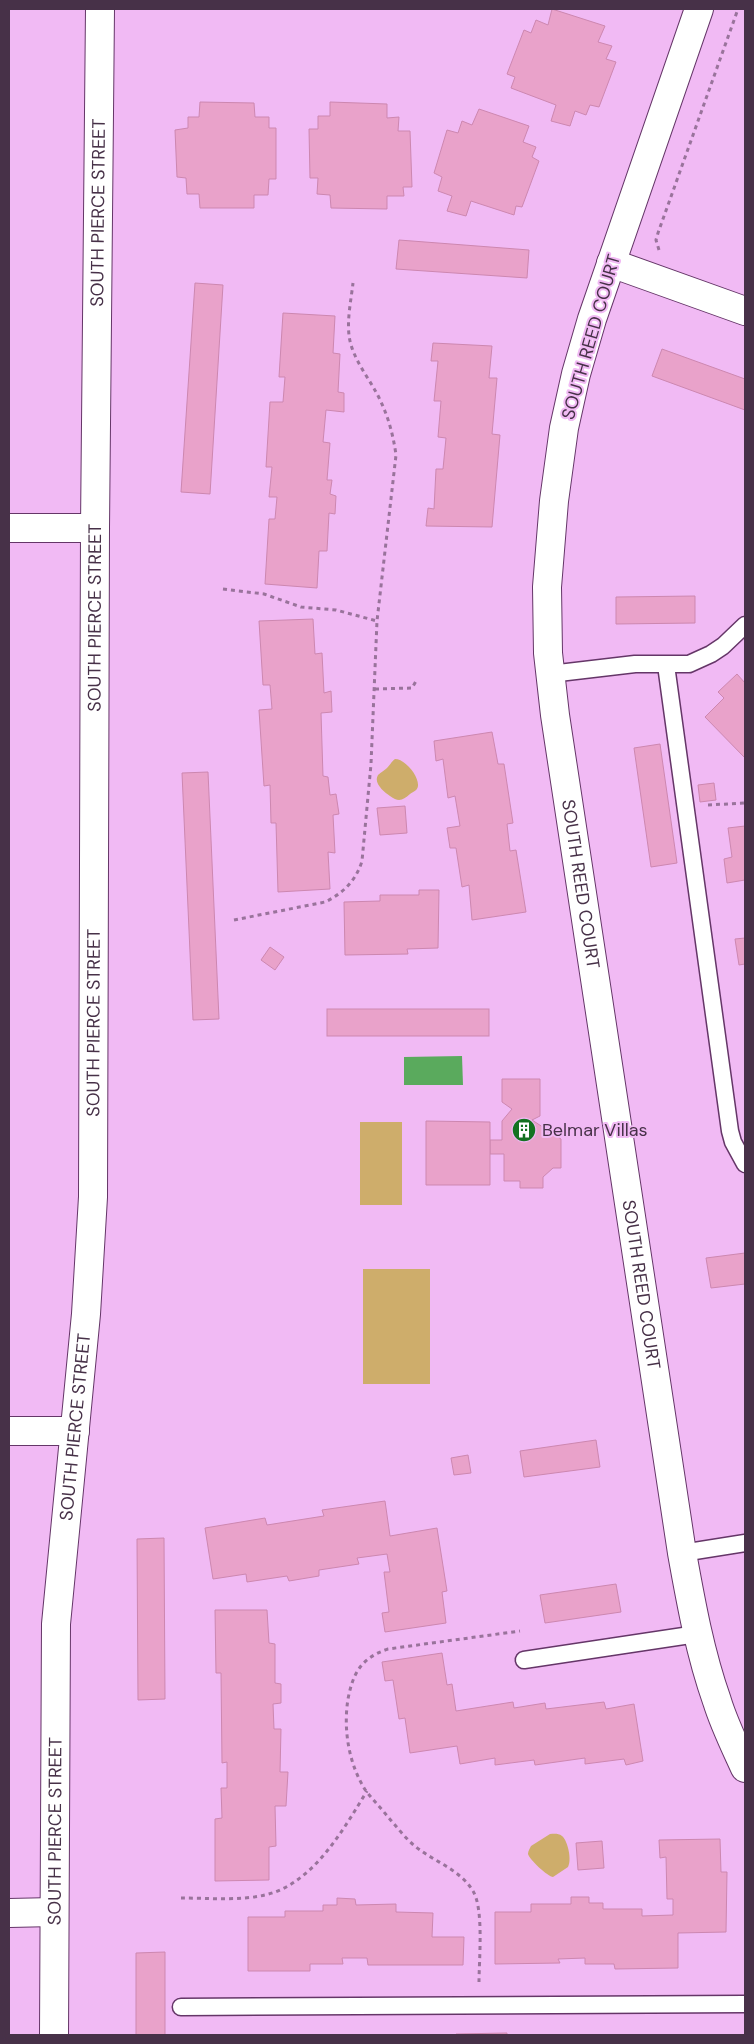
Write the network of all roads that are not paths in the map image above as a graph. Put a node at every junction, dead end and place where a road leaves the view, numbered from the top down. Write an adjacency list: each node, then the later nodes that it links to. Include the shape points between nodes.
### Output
1 (100, 9): 6 (street, SOUTH PIERCE STREET)
2 (699, 9): 3 (street, SOUTH REED COURT)
3 (611, 263): 4 (street); 9 (street, SOUTH REED COURT, via 576,374 559,460 547,587)
4 (745, 310)
5 (9, 528): 6 (street)
6 (96, 528): 12 (street, SOUTH PIERCE STREET, via 94,1179)
7 (745, 625): 8 (lane, via 711,654 689,664)
8 (666, 665): 9 (lane, via 635,664); 10 (lane, via 730,1131)
9 (550, 674): 14 (street, SOUTH REED COURT)
10 (745, 1164)
11 (9, 1431): 12 (street)
12 (75, 1431): 18 (street, SOUTH PIERCE STREET, via 56,1624)
13 (745, 1543): 14 (lane)
14 (682, 1553): 15 (street, SOUTH REED COURT)
15 (697, 1634): 16 (lane); 17 (street, SOUTH REED COURT, via 717,1701)
16 (524, 1660)
17 (745, 1768)
18 (54, 1912): 19 (street); 22 (street, SOUTH PIERCE STREET)
19 (9, 1913)
20 (745, 2004): 21 (lane)
21 (181, 2007)
22 (54, 2035)

